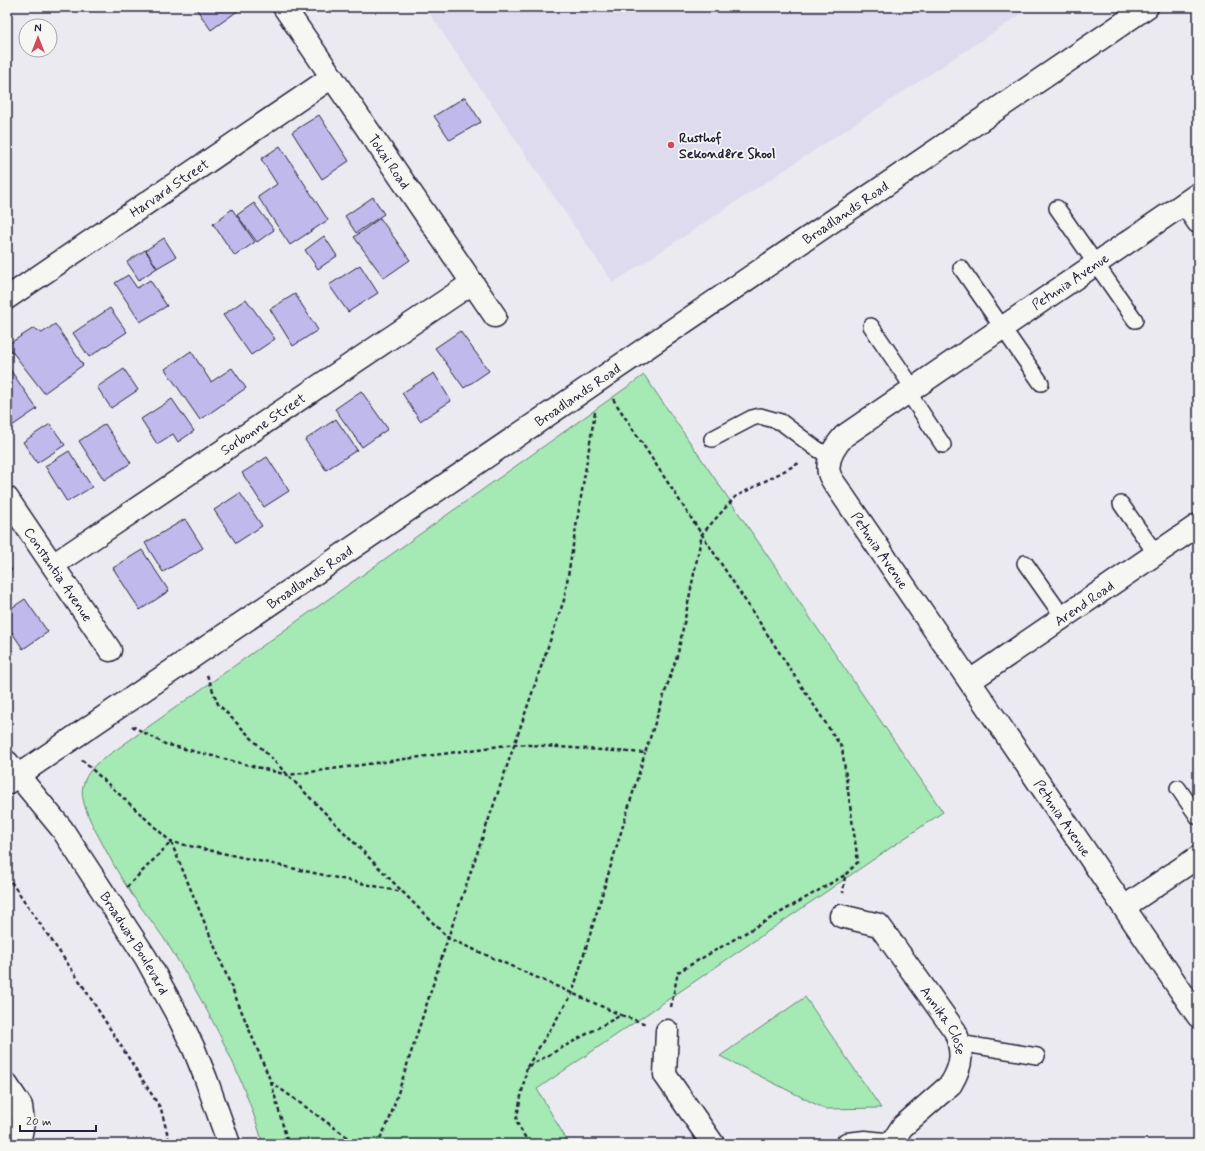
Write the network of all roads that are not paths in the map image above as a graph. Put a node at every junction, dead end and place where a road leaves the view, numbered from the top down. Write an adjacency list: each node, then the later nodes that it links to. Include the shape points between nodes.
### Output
1 (284, 7): 3 (street, Tokai Road)
2 (1147, 7): 29 (street, Broadlands Road, via 64,744)
3 (332, 77): 9 (street, Tokai Road); 10 (street, Harvard Street)
4 (1191, 198): 6 (street); 7 (street, Petunia Avenue)
5 (1058, 208): 7 (lane)
6 (1198, 222)
7 (1096, 264): 12 (lane); 14 (street, Petunia Avenue)
8 (961, 268): 14 (lane)
9 (472, 283): 11 (street, Tokai Road); 25 (street, Sorbonne Street)
10 (7, 298)
11 (495, 316)
12 (1134, 320)
13 (871, 326): 16 (lane)
14 (1003, 327): 15 (lane); 16 (street, Petunia Avenue)
15 (1041, 383)
16 (911, 390): 18 (lane); 19 (street, Petunia Avenue, via 844,436)
17 (712, 440): 19 (lane, via 760,416 781,422)
18 (943, 445)
19 (826, 454): 28 (street, Petunia Avenue, via 829,473 837,487)
20 (7, 498): 25 (street, Constantia Avenue)
21 (1121, 504): 23 (lane)
22 (1198, 525): 23 (street, Arend Road)
23 (1156, 554): 26 (street, Arend Road)
24 (1025, 563): 26 (lane)
25 (53, 565): 27 (street, Constantia Avenue)
26 (1063, 617): 28 (street, Arend Road)
27 (110, 650)
28 (970, 681): 33 (street, Petunia Avenue)
29 (11, 773): 41 (street, Broadway Boulevard, via 62,829 146,958 180,1020 206,1078)
30 (1178, 788): 31 (lane)
31 (1198, 817)
32 (1198, 857): 33 (street)
33 (1124, 907): 35 (street, Petunia Avenue)
34 (841, 916): 37 (street, Annika Close, via 879,925 955,1031)
35 (1198, 1016)
36 (667, 1031): 42 (street, via 665,1075)
37 (960, 1043): 38 (lane); 45 (street, Annika Close, via 960,1066 952,1084 902,1127)
38 (1037, 1056)
39 (7, 1085): 40 (street, via 21,1106 24,1123)
40 (19, 1144)
41 (228, 1144)
42 (713, 1144)
43 (847, 1144): 44 (street)
44 (884, 1144)
45 (891, 1144)

